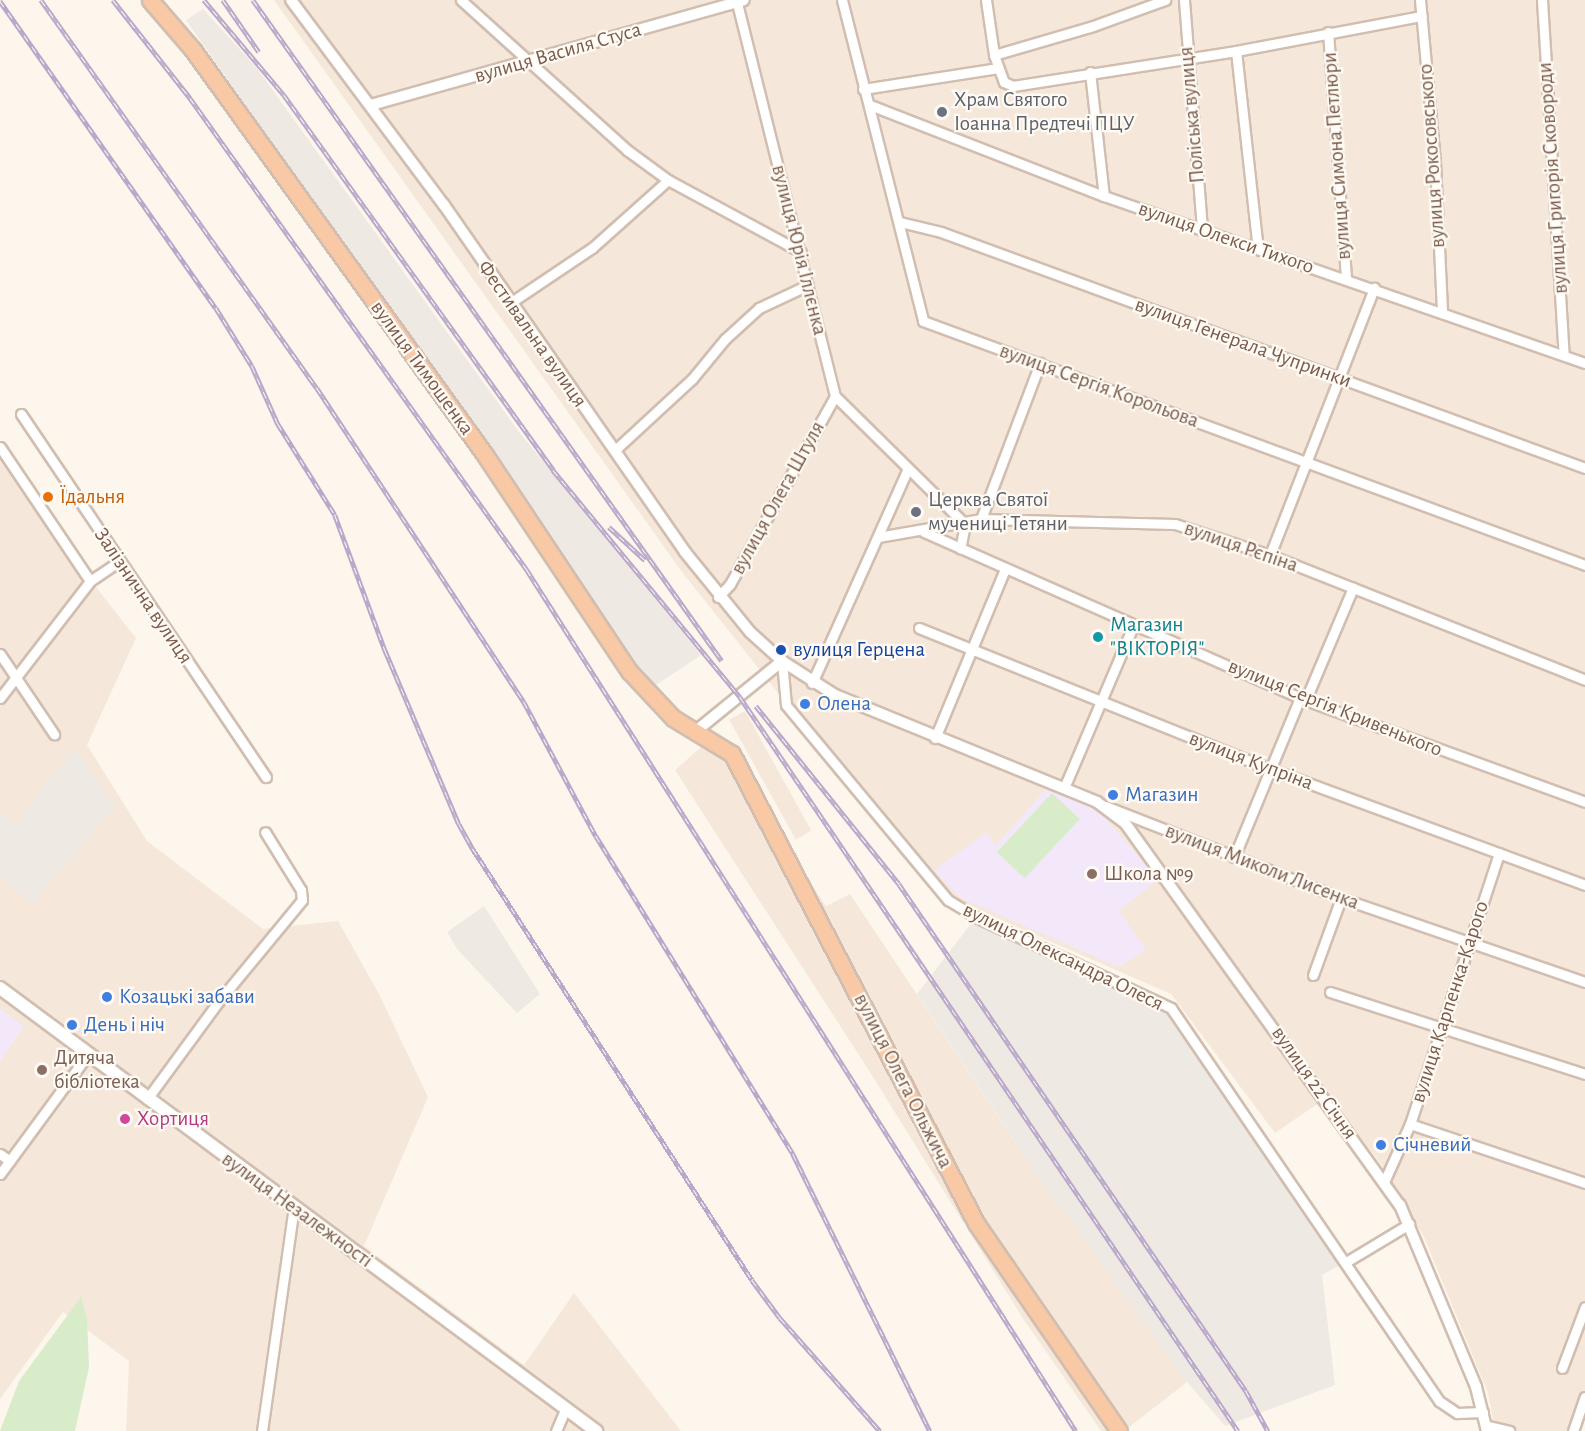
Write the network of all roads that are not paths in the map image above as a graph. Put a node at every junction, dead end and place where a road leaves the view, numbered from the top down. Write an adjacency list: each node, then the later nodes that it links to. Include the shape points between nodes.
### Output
1 (150, 0): 67 (highway, вулиця Тимошенка, via 200,60 485,455 628,671 660,707)
2 (291, 0): 20 (street, Фестивальна вулиця)
3 (461, 0): 16 (street)
4 (842, 0): 19 (street, вулиця Сергія Корольова)
5 (986, 0): 14 (street)
6 (1165, 0): 14 (street)
7 (1184, 0): 15 (street, Поліська вулиця)
8 (1420, 0): 11 (street, вулиця Рокосовського)
9 (1542, 0): 33 (street, вулиця Григорія Сковороди)
10 (740, 1): 16 (street, вулиця Василя Стуса); 27 (street, вулиця Юрія Іллєнка)
11 (1422, 16): 12 (street); 32 (street, вулиця Рокосовського)
12 (1328, 33): 13 (street); 28 (street, вулиця Симона Петлюри)
13 (1236, 51): 15 (street); 26 (street)
14 (994, 55): 17 (street)
15 (1187, 57): 18 (street); 25 (street, Поліська вулиця)
16 (527, 61): 20 (street, вулиця Василя Стуса); 22 (street)
17 (998, 68): 18 (street, via 1004,82 1013,86); 19 (street)
18 (1090, 72): 23 (street)
19 (863, 89): 21 (street, вулиця Сергія Корольова)
20 (372, 105): 31 (street, Фестивальна вулиця)
21 (870, 105): 23 (street, вулиця Олекси Тихого); 24 (street, вулиця Сергія Корольова)
22 (668, 180): 27 (street); 31 (street, via 592,248)
23 (1104, 196): 25 (street, вулиця Олекси Тихого)
24 (900, 222): 34 (street, вулиця Сергія Корольова, via 923,321); 36 (street, вулиця Генерала Чупринки, via 941,232)
25 (1202, 229): 26 (street, вулиця Олекси Тихого)
26 (1258, 249): 28 (street, вулиця Олекси Тихого)
27 (801, 252): 29 (street, вулиця Юрія Іллєнка)
28 (1346, 279): 30 (street, вулиця Олекси Тихого)
29 (808, 285): 37 (street, вулиця Юрія Іллєнка); 40 (street, via 759,308 725,339 692,379)
30 (1374, 288): 32 (street, вулиця Олекси Тихого); 36 (street)
31 (510, 303): 40 (street, Фестивальна вулиця)
32 (1442, 311): 33 (street, вулиця Олекси Тихого)
33 (1564, 355): 35 (street, вулиця Олекси Тихого)
34 (1040, 363): 41 (street, вулиця Сергія Корольова); 44 (street)
35 (1585, 363)
36 (1338, 378): 41 (street); 42 (street, вулиця Генерала Чупринки)
37 (835, 396): 43 (street); 55 (street, вулиця Олега Штуля, via 730,584)
38 (21, 414): 50 (street, Залізнична вулиця)
39 (0, 447): 53 (street)
40 (615, 450): 55 (street, Фестивальна вулиця)
41 (1307, 463): 49 (street); 51 (street, вулиця Сергія Корольова)
42 (1585, 468)
43 (907, 471): 45 (street); 47 (street)
44 (981, 519): 45 (street, вулиця Рєпіна); 49 (street, вулиця Рєпіна, via 1175,524)
45 (965, 525): 46 (street, вулиця Рєпіна); 48 (street)
46 (924, 532): 47 (street, вулиця Рєпіна); 48 (street, вулиця Сергія Кривенького)
47 (878, 537): 63 (street)
48 (960, 549): 52 (street, вулиця Сергія Кривенького)
49 (1270, 555): 54 (street, вулиця Рєпіна)
50 (120, 561): 53 (street); 71 (street, Залізнична вулиця)
51 (1585, 565)
52 (1005, 569): 56 (street, вулиця Сергія Кривенького); 58 (street)
53 (90, 580): 61 (street)
54 (1353, 588): 62 (street, вулиця Рєпіна); 65 (street)
55 (718, 597): 60 (street, Фестивальна вулиця)
56 (1134, 624): 65 (street, вулиця Сергія Кривенького); 66 (street)
57 (920, 628): 58 (street, вулиця Купріна)
58 (970, 651): 66 (street, вулиця Купріна); 69 (street)
59 (0, 654): 61 (street)
60 (782, 661): 63 (street, вулиця Миколи Лисенка); 67 (street); 97 (street, вулиця Олександра Олеся, via 786,705 948,900 976,917 1171,1008)
61 (16, 677): 64 (street); 68 (street)
62 (1585, 680)
63 (812, 683): 69 (street, вулиця Миколи Лисенка)
64 (0, 698)
65 (1303, 699): 70 (street); 74 (street, вулиця Сергія Кривенького)
66 (1099, 701): 70 (street, вулиця Купріна); 72 (street)
67 (696, 731): 107 (highway, вулиця Олега Ольжича, via 722,745 743,770 976,1223)
68 (54, 734)
69 (935, 738): 72 (street, вулиця Миколи Лисенка)
70 (1270, 769): 76 (street, вулиця Купріна); 77 (street)
71 (266, 777)
72 (1064, 788): 73 (street, вулиця Миколи Лисенка)
73 (1097, 802): 77 (street, вулиця Миколи Лисенка); 93 (street, вулиця 22 Січня, via 1125,823)
74 (1585, 802)
75 (265, 832): 88 (street, via 301,890 302,900 218,1002)
76 (1499, 854): 78 (street, вулиця Купріна); 80 (street, вулиця Карпенка-Карого)
77 (1234, 856): 79 (street, вулиця Миколи Лисенка)
78 (1585, 885)
79 (1341, 898): 80 (street, вулиця Миколи Лисенка); 81 (street)
80 (1470, 942): 82 (street, вулиця Миколи Лисенка); 85 (street, вулиця Карпенка-Карого)
81 (1313, 975)
82 (1585, 982)
83 (0, 988): 86 (main road, вулиця Незалежності)
84 (1330, 992): 85 (street)
85 (1442, 1025): 87 (street); 89 (street, вулиця Карпенка-Карого)
86 (89, 1053): 88 (main road, вулиця Незалежності); 91 (street)
87 (1585, 1074)
88 (147, 1099): 95 (main road, вулиця Незалежності)
89 (1410, 1124): 93 (street, вулиця Карпенка-Карого); 94 (street)
90 (0, 1154): 91 (street)
91 (10, 1161): 92 (street)
92 (0, 1174)
93 (1384, 1182): 96 (street, вулиця 22 Січня)
94 (1585, 1184)
95 (294, 1207): 101 (main road, вулиця Незалежності); 104 (street)
96 (1409, 1224): 97 (street); 102 (street, вулиця 22 Січня, via 1476,1386)
97 (1346, 1262): 102 (street, вулиця Олександра Олеся, via 1439,1401 1457,1413)
98 (1585, 1307): 99 (street)
99 (1562, 1368)
100 (1585, 1397): 109 (street)
101 (565, 1410): 105 (street); 106 (main road, вулиця Незалежності)
102 (1483, 1412): 103 (street, вулиця 22 Січня)
103 (1487, 1429): 108 (street)
104 (262, 1431)
105 (556, 1431)
106 (596, 1431)
107 (1119, 1431)
108 (1509, 1431)
109 (1573, 1431)

